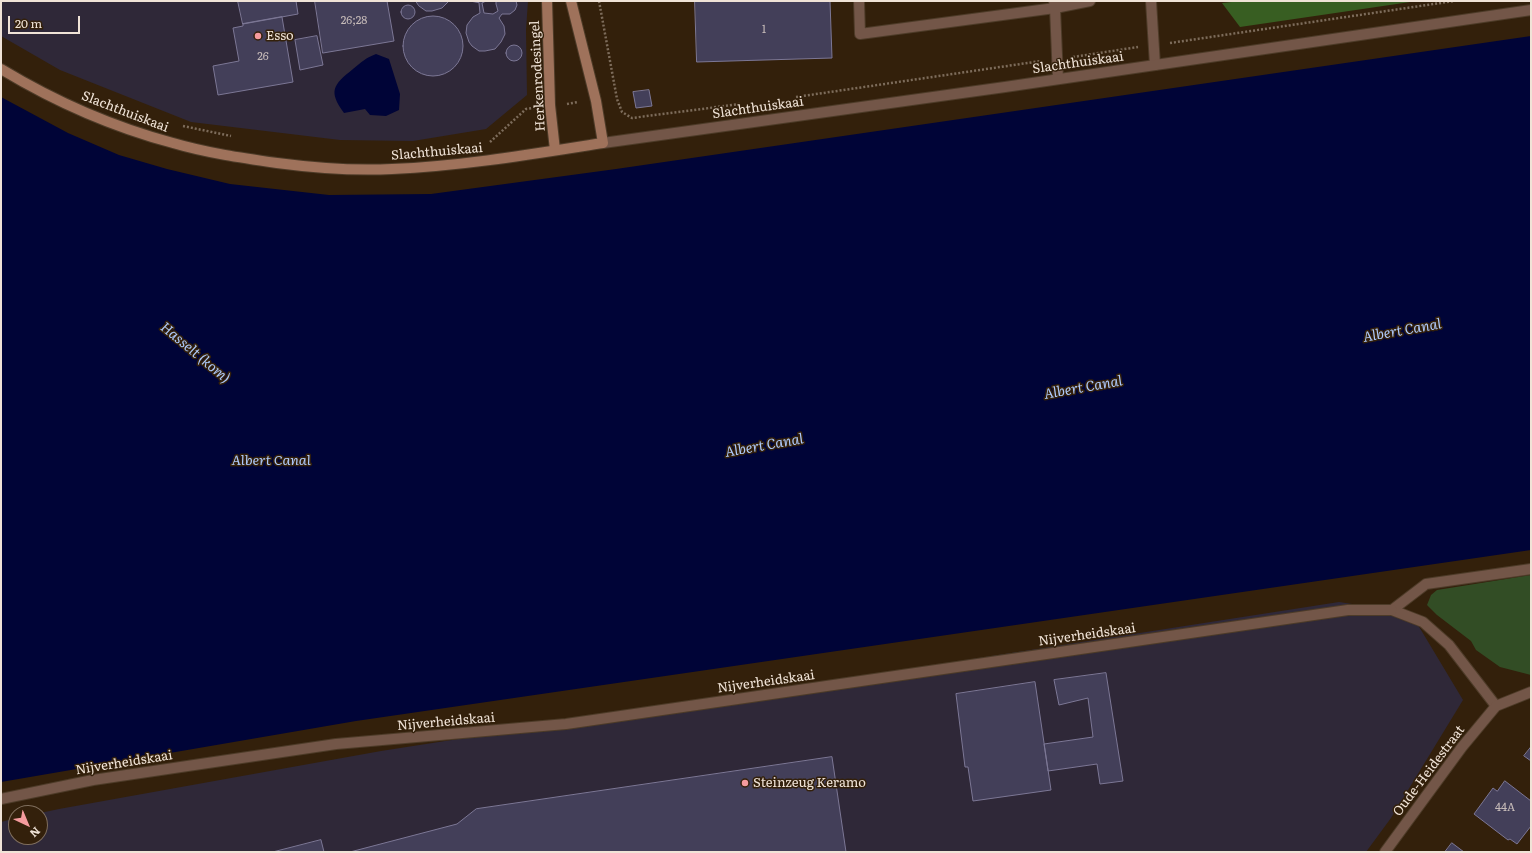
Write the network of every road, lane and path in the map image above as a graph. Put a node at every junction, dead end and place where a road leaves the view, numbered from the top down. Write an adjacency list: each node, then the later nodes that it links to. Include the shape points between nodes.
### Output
1 (547, 1): 19 (street, Herkenrodesingel)
2 (571, 1): 17 (street)
3 (599, 1): 16 (path)
4 (859, 1): 8 (street, via 860,34)
5 (1090, 1): 8 (street)
6 (1151, 1): 10 (street)
7 (1454, 1): 10 (path)
8 (1054, 4): 11 (street)
9 (1531, 10): 12 (street, Slachthuiskaai)
10 (1153, 45): 11 (path); 12 (street)
11 (1057, 59): 14 (street); 15 (path)
12 (1155, 65): 14 (street, Slachthuiskaai)
13 (1, 69): 24 (street, Slachthuiskaai, via 78,109 128,129 173,143 239,158 320,169 391,170 466,164)
14 (1058, 79): 23 (street, Slachthuiskaai)
15 (793, 97)
16 (617, 99): 17 (path); 18 (path, via 622,112 632,118)
17 (596, 101): 19 (path); 23 (street)
18 (747, 104)
19 (550, 105): 22 (path, via 526,109); 24 (street, Herkenrodesingel)
20 (179, 125): 21 (path)
21 (237, 138)
22 (490, 142)
23 (603, 143): 24 (street, Slachthuiskaai)
24 (555, 150)
25 (1531, 569): 26 (street, via 1426,584)
26 (1392, 610): 28 (street, Nijverheidskaai, via 1423,622 1449,645); 29 (street, Nijverheidskaai, via 1348,610 566,724 336,744 93,780)
27 (1531, 692): 28 (street)
28 (1496, 706): 30 (street, Oude-Heidestraat, via 1462,747)
29 (1, 799)
30 (1385, 852)

